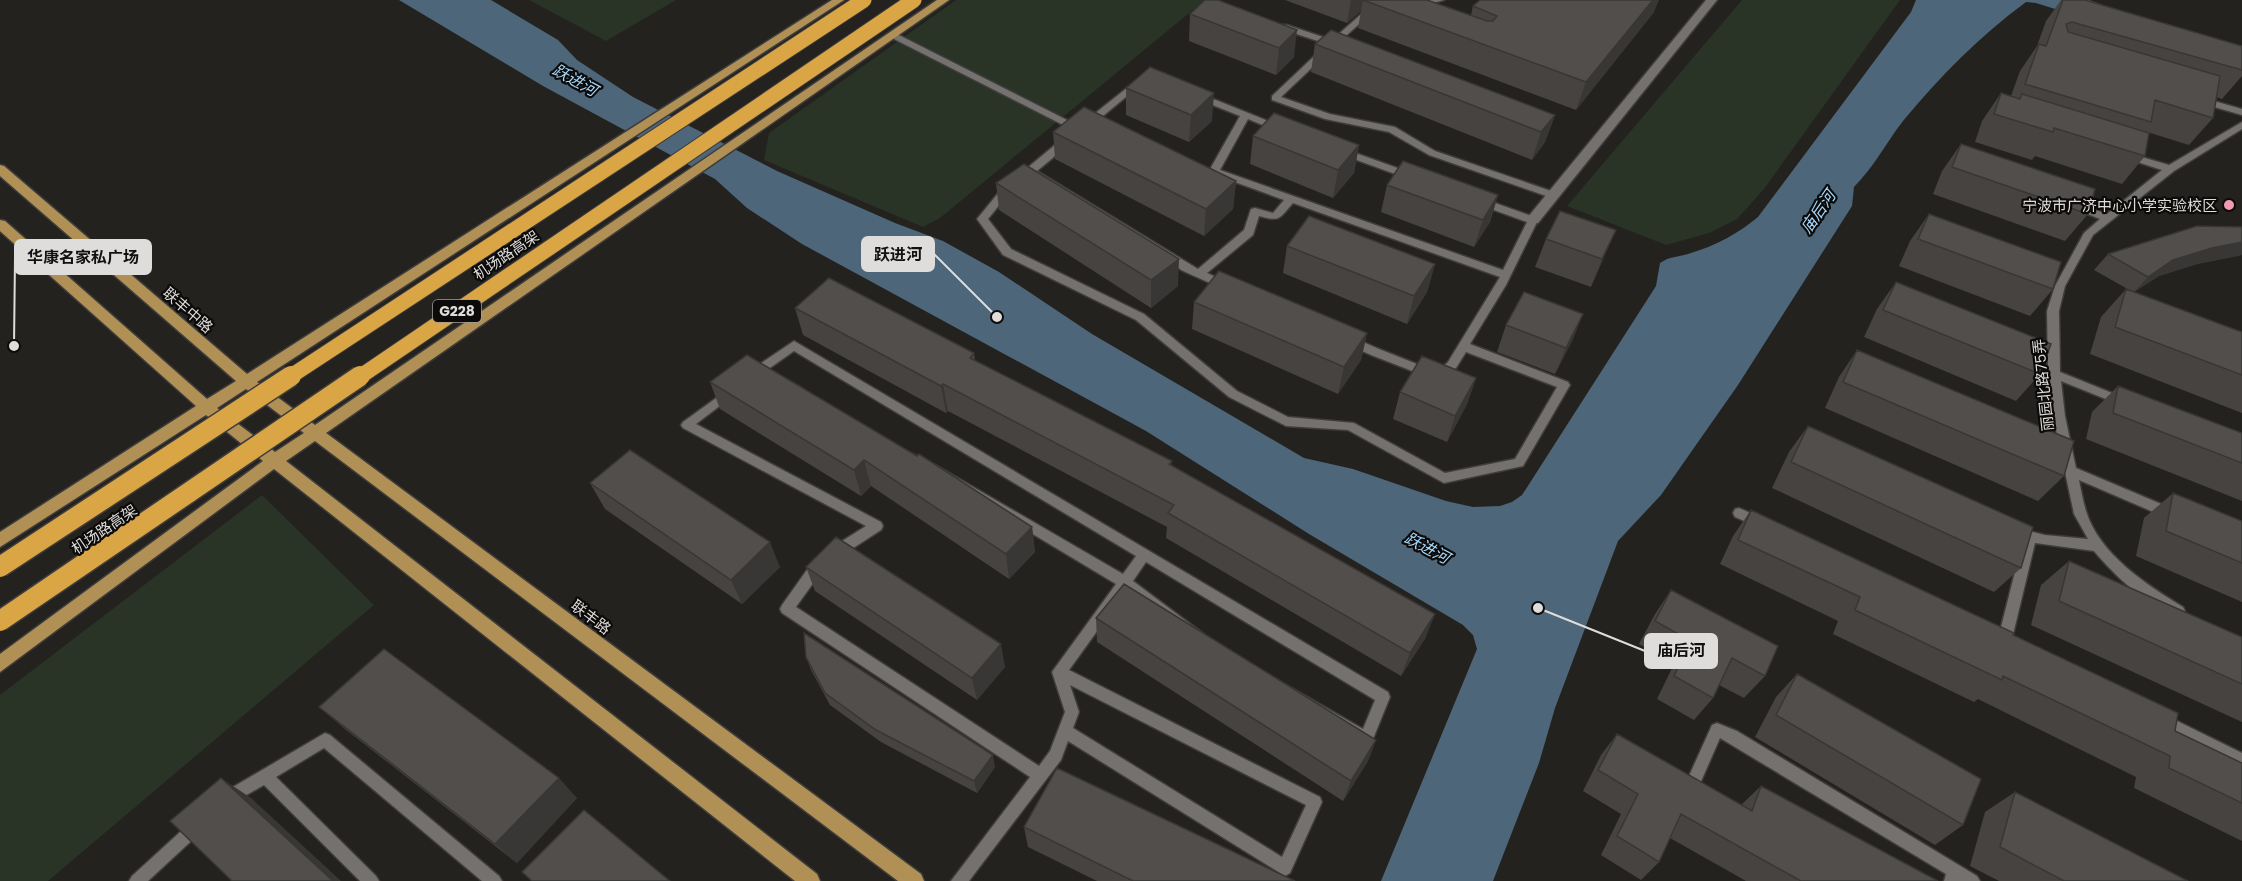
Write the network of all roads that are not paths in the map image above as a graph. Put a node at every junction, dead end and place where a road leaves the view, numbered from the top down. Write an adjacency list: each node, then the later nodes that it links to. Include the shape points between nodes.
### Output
1 (839, 0): 33 (main road)
2 (864, 0): 47 (highway, 机场路高架 / G228, bridge)
3 (914, 0): 50 (highway, 机场路高架 / G228, bridge)
4 (944, 0): 10 (main road)
5 (1382, 0): 11 (lane)
6 (1440, 0): 8 (lane)
7 (1707, 1): 22 (street)
8 (1414, 6)
9 (1276, 24): 11 (lane)
10 (893, 35): 17 (lane); 36 (main road)
11 (1333, 43): 12 (lane); 22 (lane, via 1275,98 1328,117 1392,129 1432,153)
12 (1344, 47)
13 (2186, 95): 14 (lane)
14 (2242, 112)
15 (1245, 116): 17 (lane, via 1213,102 1137,83); 23 (lane, via 1214,171); 26 (lane)
16 (2242, 125): 20 (lane, 丽园北路75弄)
17 (1079, 129): 21 (lane)
18 (2115, 152): 20 (lane)
19 (0, 169): 33 (main road, 联丰中路)
20 (2170, 169): 25 (lane, 丽园北路75弄)
21 (1023, 177): 28 (lane); 30 (lane, via 982,219 1007,252 1140,317 1233,394 1286,422 1350,426 1444,478 1519,463 1564,386)
22 (1553, 195): 26 (street)
23 (1291, 198): 28 (lane, via 1275,217 1255,211 1249,232); 29 (lane)
24 (2062, 201): 25 (lane)
25 (2106, 217): 31 (lane, 丽园北路75弄, via 2089,233 2060,286 2054,311)
26 (1533, 220): 29 (lane)
27 (0, 224): 35 (main road)
28 (1199, 274): 30 (lane, via 1438,377 1452,365)
29 (1506, 275): 30 (lane)
30 (1463, 346)
31 (2054, 374): 34 (lane); 38 (lane, 丽园北路75弄)
32 (749, 378): 46 (lane, via 794,345); 48 (lane, via 796,390 848,427 933,469); 57 (lane, via 687,425 877,526 817,565 787,609)
33 (246, 381): 35 (main road); 36 (main road, 联丰路)
34 (2132, 405)
35 (206, 407): 37 (main road); 44 (main road)
36 (313, 433): 37 (main road); 65 (main road, 联丰路)
37 (273, 461): 52 (main road); 64 (main road)
38 (2071, 471): 40 (lane); 45 (lane, 丽园北路75弄, via 2080,514)
39 (1740, 513): 41 (lane)
40 (2178, 517)
41 (1771, 529)
42 (2001, 530): 43 (lane)
43 (2030, 537): 45 (lane); 51 (lane)
44 (0, 540)
45 (2098, 546): 49 (lane, 丽园北路75弄, via 2117,568)
46 (1145, 554): 48 (lane); 48 (lane, via 1383,697 1366,739 1220,654)
47 (0, 567)
48 (1124, 582): 53 (lane)
49 (2189, 618)
50 (0, 621)
51 (2004, 643)
52 (0, 664)
53 (1059, 672): 55 (lane, via 1072,712); 55 (lane, via 1315,802 1285,868)
54 (2149, 714): 56 (lane)
55 (1065, 731): 57 (lane, via 1056,755)
56 (2242, 760)
57 (1040, 775): 66 (lane)
58 (265, 776): 61 (lane, via 325,740); 62 (lane, via 232,794); 63 (lane)
59 (1694, 781): 60 (lane, via 1717,730)
60 (1953, 876): 67 (lane)
61 (492, 880)
62 (137, 881)
63 (371, 881)
64 (810, 881)
65 (914, 881)
66 (959, 881)
67 (1972, 881)

